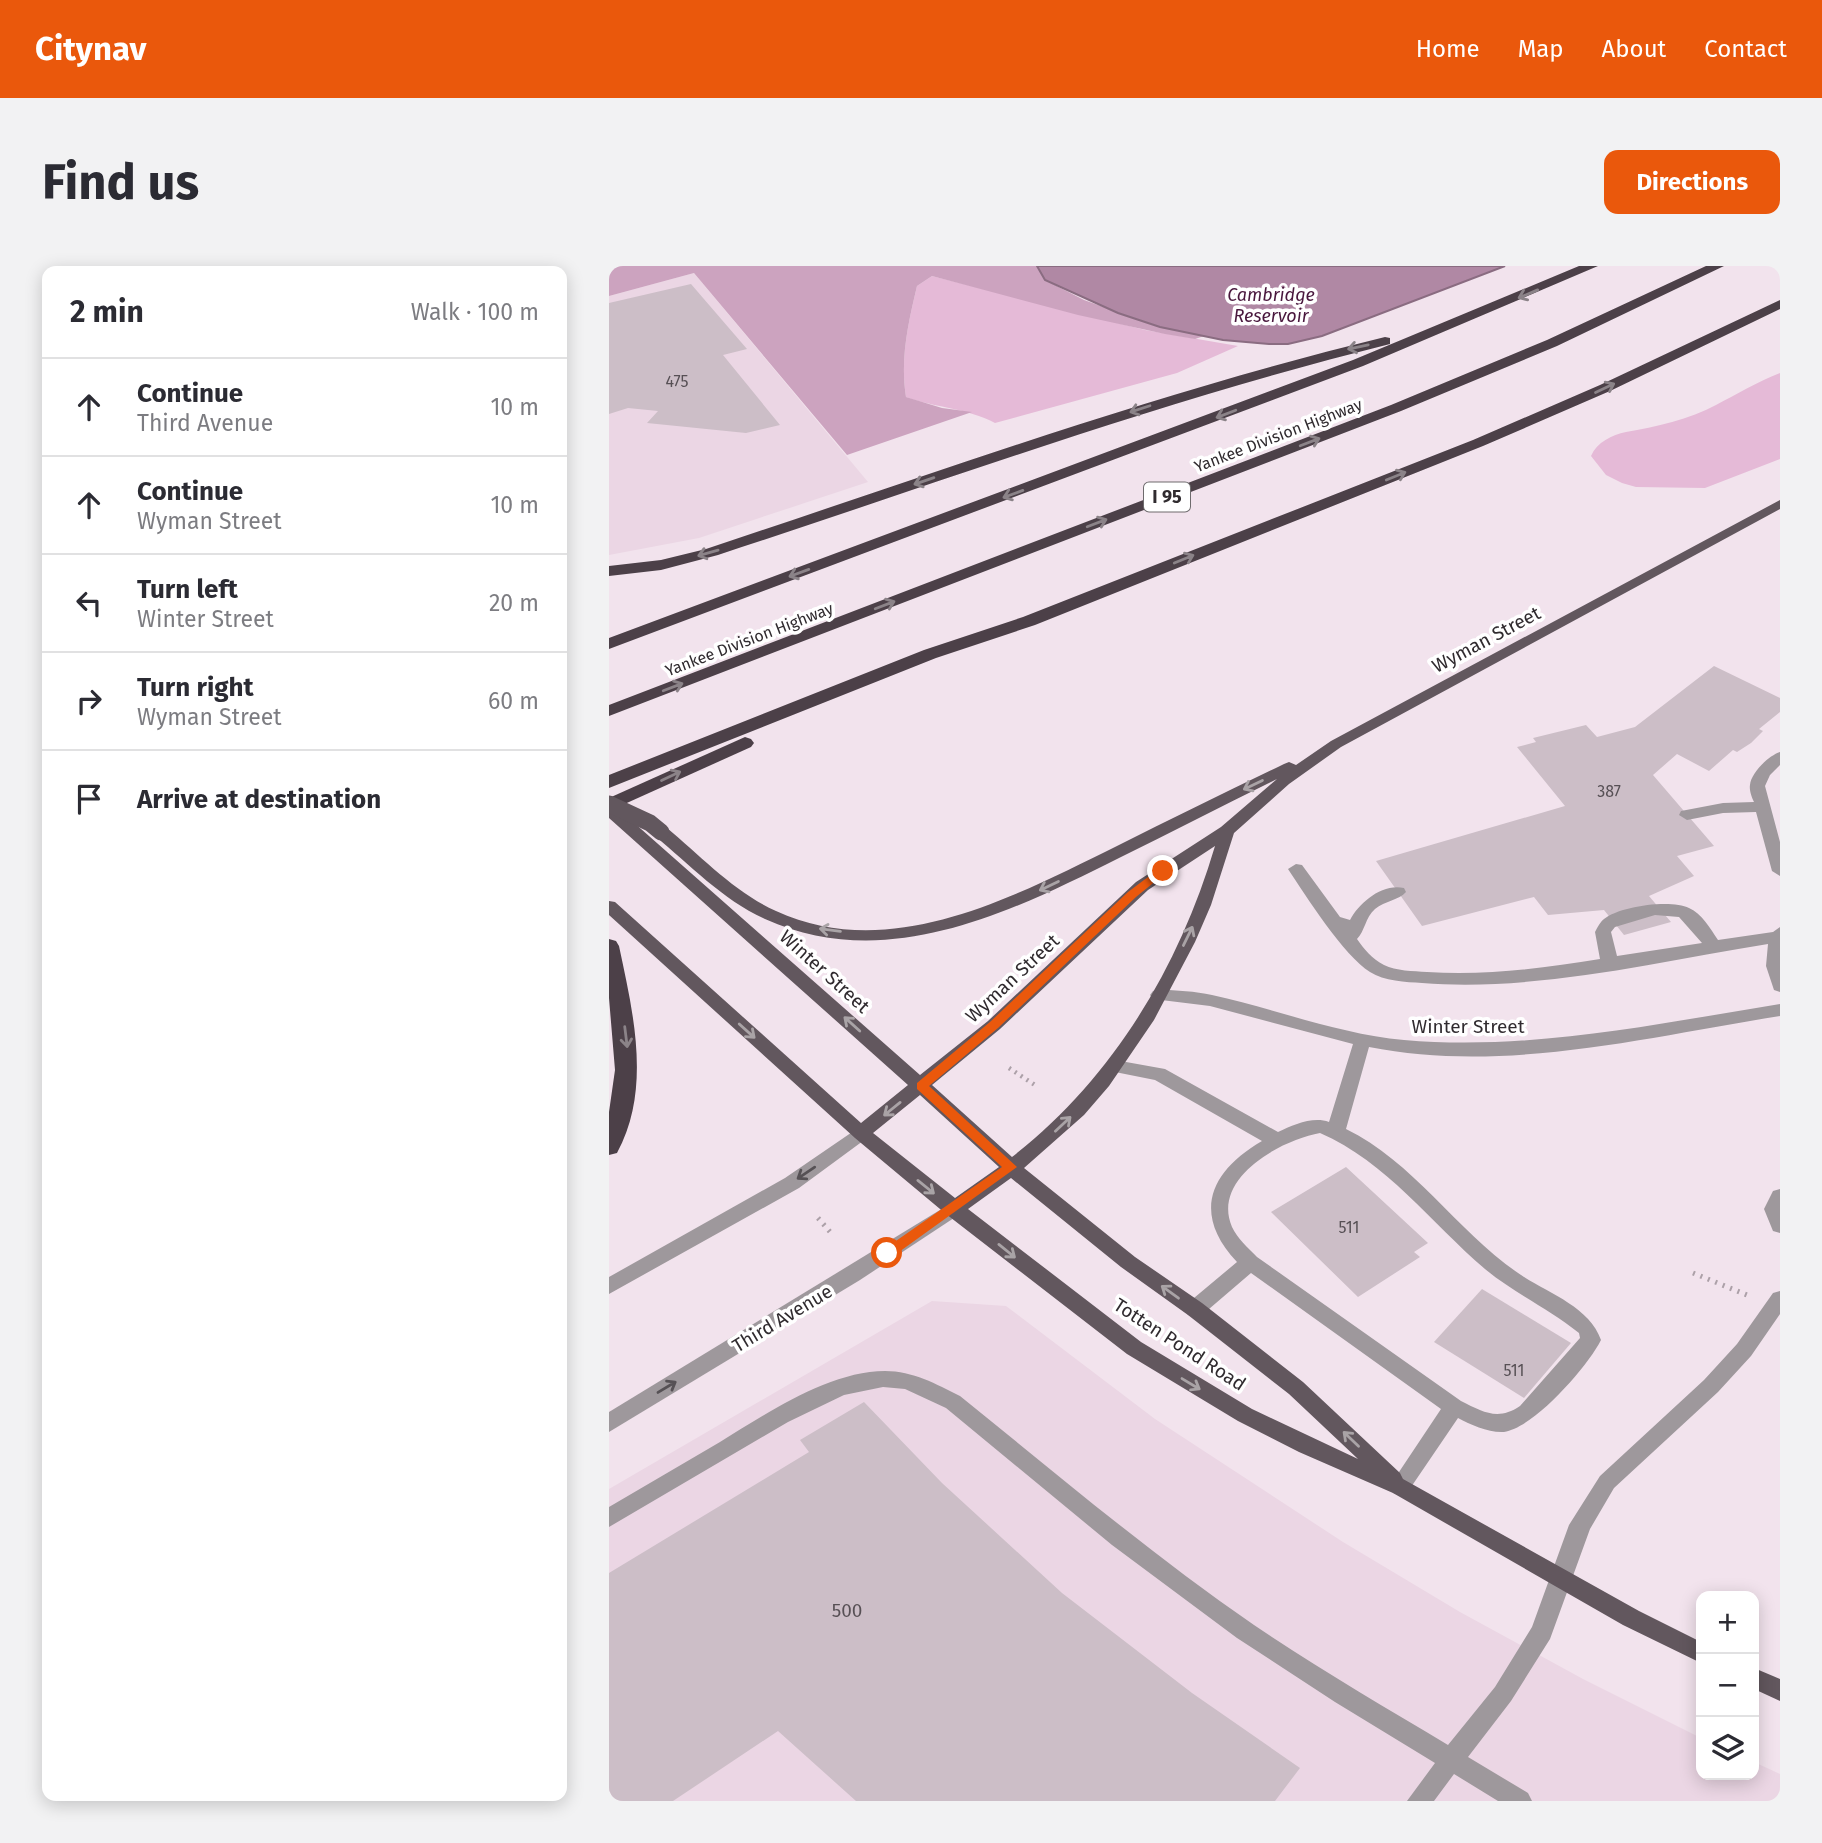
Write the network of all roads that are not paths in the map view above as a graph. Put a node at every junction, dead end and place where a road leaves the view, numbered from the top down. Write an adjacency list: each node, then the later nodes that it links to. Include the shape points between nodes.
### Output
1 (1591, 266): 4 (highway, Yankee Division Highway, one-way to 4)
2 (1717, 266): 9 (highway, Yankee Division Highway / I 95, one-way to 2, via 1396,408 1552,343)
3 (1780, 304): 7 (highway, one-way to 3, via 1524,424)
4 (1449, 327): 6 (highway, one-way to 6, via 1298,360 712,552 661,565); 8 (highway, Yankee Division Highway, one-way to 8)
5 (1780, 504): 10 (main road, Wyman Street)
6 (609, 571)
7 (1029, 621): 12 (highway, via 930,653); 13 (highway, one-way to 7)
8 (609, 643)
9 (609, 711)
10 (1336, 744): 13 (main road, one-way to 13, bridge, via 1021,900 923,930 850,933 787,923 745,900 650,823); 16 (main road, Wyman Street, via 1284,781)
11 (1780, 757): 14 (street, via 1757,786)
12 (609, 782)
13 (609, 806): 29 (main road, Winter Street, one-way to 13)
14 (1761, 807): 15 (street); 17 (street)
15 (1687, 815)
16 (1227, 831): 25 (main road, one-way to 16, via 1205,899); 29 (main road, Wyman Street, via 1142,886 994,1025)
17 (1780, 871)
18 (1398, 892): 23 (street, via 1364,908 1353,933 1296,869 1362,958 1389,973 1483,980)
19 (609, 906): 31 (main road, one-way to 31)
20 (1779, 935): 22 (street); 24 (street, via 1772,963)
21 (609, 946): 33 (highway, one-way to 33, via 628,1062 622,1111)
22 (1714, 948): 23 (street); 23 (street, via 1694,918 1680,910 1659,908 1605,927)
23 (1610, 965)
24 (1780, 986)
25 (1159, 995): 27 (street, Winter Street, via 1213,1001); 28 (main road)
26 (1780, 1010): 27 (street, Winter Street, via 1499,1050 1420,1048)
27 (1363, 1039): 30 (street)
28 (1115, 1066): 32 (street, via 1159,1074); 34 (main road, one-way to 28, via 1072,1115)
29 (921, 1086): 31 (main road, Wyman Street, one-way to 31); 34 (main road, Winter Street)
30 (1336, 1131): 32 (street, via 1311,1127); 42 (street, via 1364,1147 1491,1263 1591,1334 1591,1340 1517,1420 1491,1422)
31 (861, 1133): 36 (main road, one-way to 36); 39 (street, one-way to 39, via 792,1183)
32 (1276, 1140): 38 (street, via 1238,1170 1220,1200 1221,1222 1230,1242)
33 (609, 1147)
34 (1011, 1167): 36 (main road); 41 (main road, Totten Pond Road, one-way to 34, via 1128,1262)
35 (1780, 1196): 37 (street, via 1773,1209)
36 (953, 1209): 43 (street, Third Avenue, one-way to 36); 44 (main road, Totten Pond Road, one-way to 44, via 1079,1307 1191,1384 1305,1446)
37 (1780, 1226)
38 (1250, 1262): 41 (street); 42 (street)
39 (609, 1286)
40 (1780, 1299): 46 (street, via 1711,1386 1612,1475 1580,1525)
41 (1195, 1309): 44 (main road, Totten Pond Road, one-way to 41, via 1296,1388)
42 (1454, 1407): 44 (street)
43 (609, 1423)
44 (1400, 1487): 46 (main road, Totten Pond Road)
45 (609, 1518): 50 (street, via 821,1395 863,1381 905,1381 953,1402 1120,1538 1245,1631)
46 (1562, 1580): 47 (main road, Totten Pond Road); 50 (street, via 1542,1632)
47 (1696, 1650)
48 (1759, 1680): 49 (main road)
49 (1780, 1690)
50 (1451, 1761): 51 (street); 52 (street)
51 (1419, 1801)
52 (1520, 1801)

